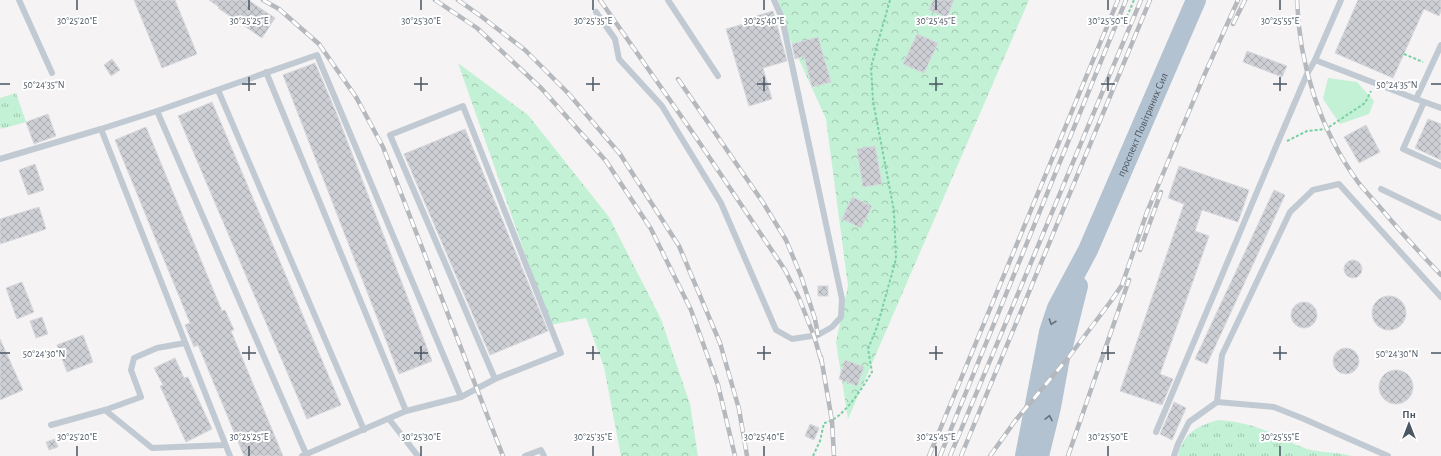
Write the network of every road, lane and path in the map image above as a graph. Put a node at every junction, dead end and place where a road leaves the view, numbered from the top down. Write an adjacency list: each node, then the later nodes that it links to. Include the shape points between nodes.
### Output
1 (19, 0): 15 (lane)
2 (668, 0): 16 (lane)
3 (774, 0): 8 (lane, via 782,18 842,300 841,317 832,327 818,335 792,339 776,330 721,203 662,106 619,59 615,39)
4 (890, 0): 47 (path, via 871,67 873,101 894,211 896,259 877,327 868,349 872,372 852,402 830,422 824,423)
5 (1134, 0): 9 (path)
6 (1196, 0): 29 (main road, проспект Повітряних Сил)
7 (1341, 0): 12 (lane)
8 (596, 12)
9 (1123, 26)
10 (1441, 45): 13 (lane)
11 (1404, 54): 13 (path)
12 (1315, 60): 17 (lane); 24 (lane)
13 (1432, 65): 19 (lane)
14 (266, 72): 18 (lane); 33 (lane, via 318,55); 36 (lane)
15 (52, 73)
16 (718, 76)
17 (1375, 83): 19 (lane); 24 (path, via 1365,103 1346,117 1326,129 1307,131)
18 (218, 90): 22 (lane); 39 (lane)
19 (1416, 99): 20 (lane)
20 (1424, 102): 21 (lane); 26 (lane, via 1403,149)
21 (1441, 108)
22 (157, 111): 23 (lane); 42 (lane)
23 (100, 129): 25 (lane); 31 (lane)
24 (1275, 149): 40 (lane)
25 (0, 159)
26 (1441, 166)
27 (1381, 189): 28 (lane)
28 (1441, 218)
29 (1088, 250): 48 (main road, проспект Повітряних Сил, one-way to 48, via 1057,308 1049,332); 49 (main road, проспект Повітряних Сил, one-way to 29, via 1060,358)
30 (1441, 296): 34 (lane, via 1339,184 1313,190 1290,212 1222,355)
31 (185, 343): 35 (lane, via 157,348 134,358 131,370 141,397); 41 (lane)
32 (495, 379): 32 (lane, via 390,135 463,106 561,353); 33 (lane)
33 (461, 397): 36 (lane)
34 (1217, 402): 50 (lane, via 1189,422); 51 (lane, via 1274,407)
35 (105, 410): 38 (lane); 41 (lane, via 152,448)
36 (406, 411): 37 (lane)
37 (388, 419): 39 (lane); 44 (lane)
38 (51, 425)
39 (364, 430): 42 (lane)
40 (1156, 432)
41 (225, 444): 43 (lane)
42 (305, 455)
43 (230, 456)
44 (418, 456)
45 (525, 456): 46 (lane, via 541,450)
46 (544, 456)
47 (813, 456)
48 (1025, 456)
49 (1039, 456)
50 (1174, 456)
51 (1388, 456)

